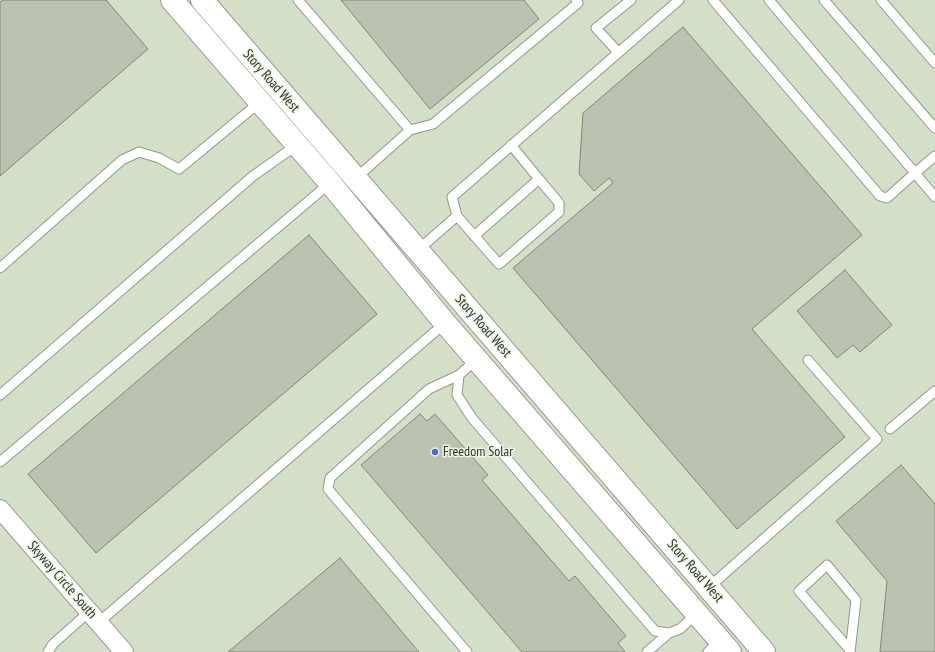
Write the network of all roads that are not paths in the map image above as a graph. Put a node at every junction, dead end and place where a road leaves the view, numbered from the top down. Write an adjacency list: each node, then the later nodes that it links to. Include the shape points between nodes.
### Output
1 (172, 0): 13 (street, Story Road West)
2 (202, 0): 20 (street, Story Road West)
3 (298, 0): 15 (lane)
4 (576, 0): 15 (lane, via 578,3 433,124)
5 (631, 0): 11 (lane, via 596,28)
6 (679, 0): 11 (lane)
7 (713, 0): 19 (lane, via 880,196 887,198)
8 (769, 0): 19 (lane)
9 (824, 0): 14 (lane)
10 (881, 0): 12 (lane)
11 (618, 52): 17 (lane)
12 (935, 63)
13 (260, 102): 16 (street, Story Road West); 27 (lane, via 179,169 159,158 139,152 122,160)
14 (935, 128)
15 (410, 130): 20 (lane)
16 (297, 145): 22 (street, Story Road West); 33 (lane, via 253,176)
17 (511, 145): 21 (lane); 24 (lane, via 452,197)
18 (935, 156): 19 (lane)
19 (915, 173): 23 (lane)
20 (355, 179): 26 (street, Story Road West)
21 (540, 179): 25 (lane); 25 (lane, via 559,203 559,212 499,264)
22 (330, 184): 28 (street, Story Road West); 35 (lane)
23 (935, 197)
24 (457, 216): 25 (lane); 26 (lane)
25 (474, 236)
26 (418, 250): 37 (street, Story Road West)
27 (0, 268)
28 (445, 323): 29 (street, Story Road West); 39 (lane)
29 (477, 359): 31 (lane); 38 (street, Story Road West)
30 (808, 360): 37 (lane, via 877,439)
31 (458, 375): 40 (lane, via 456,395 472,418 655,631); 45 (lane, via 428,389 330,478 328,489)
32 (935, 391): 34 (lane)
33 (0, 395)
34 (890, 429)
35 (0, 462)
36 (0, 509): 39 (street, Skyway Circle South)
37 (708, 588): 38 (street); 47 (street, Story Road West)
38 (697, 613): 40 (lane, via 680,629); 41 (street, Story Road West)
39 (94, 617): 43 (lane, via 53,644); 44 (street, Skyway Circle South)
40 (669, 633): 46 (lane)
41 (719, 648)
42 (850, 651): 42 (lane, via 856,600 827,565 799,591)
43 (48, 652)
44 (124, 652)
45 (467, 652)
46 (647, 652)
47 (764, 652)

